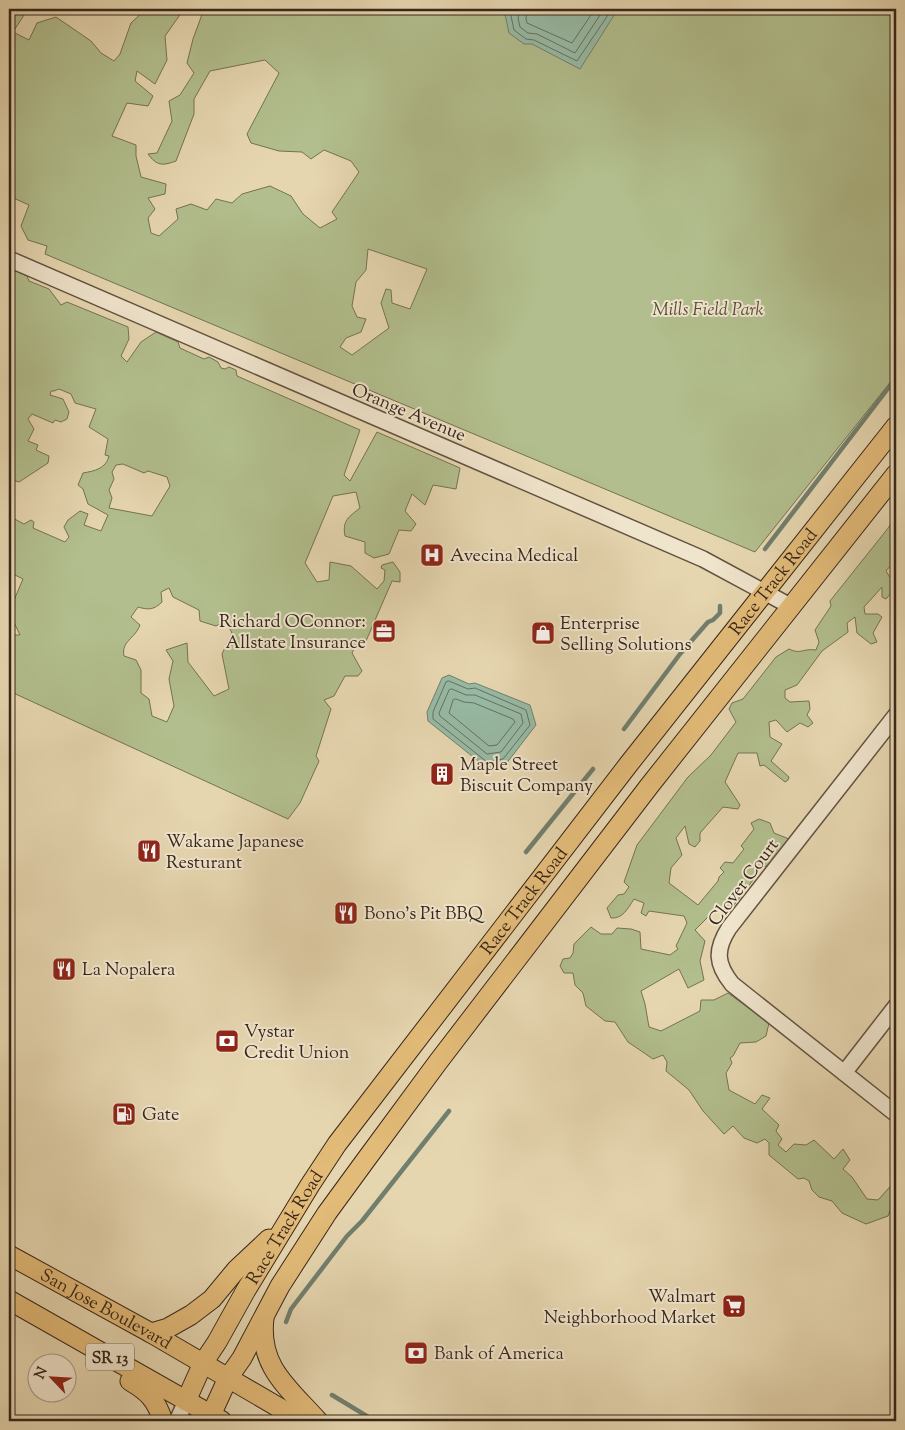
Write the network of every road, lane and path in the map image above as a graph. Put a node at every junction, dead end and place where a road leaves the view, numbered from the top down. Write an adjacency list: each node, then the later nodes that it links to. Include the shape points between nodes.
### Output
1 (9, 259): 4 (street, Orange Avenue, via 703,559)
2 (896, 426): 4 (main road, Race Track Road)
3 (896, 474): 5 (main road, Race Track Road)
4 (765, 592): 5 (street, Orange Avenue); 7 (main road, Race Track Road)
5 (792, 607): 8 (main road, Race Track Road)
6 (896, 715): 12 (street, Clover Court, via 729,928 720,945 720,967 732,984)
7 (475, 964): 8 (main road); 10 (main road, Race Track Road)
8 (498, 983): 11 (main road, Race Track Road)
9 (896, 1006): 12 (street)
10 (414, 1043): 11 (main road); 14 (main road, Race Track Road, via 337,1144)
11 (438, 1062): 18 (main road, Race Track Road, via 327,1213)
12 (844, 1072): 13 (street, Clover Court)
13 (896, 1114)
14 (286, 1222): 19 (main road, via 236,1270 212,1299 191,1316); 20 (main road, Race Track Road)
15 (9, 1255): 19 (main road, San Jose Boulevard / SR 13)
16 (9, 1300): 22 (main road, SR 13)
17 (9, 1313): 24 (main road, via 146,1390 157,1404)
18 (265, 1313): 21 (main road, Race Track Road); 27 (main road, via 264,1346 271,1366)
19 (151, 1333): 20 (main road, San Jose Boulevard / SR 13)
20 (203, 1363): 21 (main road, SR 13); 22 (main road, Race Track Road)
21 (228, 1378): 23 (main road, Race Track Road); 26 (main road, SR 13)
22 (186, 1400): 23 (main road, SR 13); 25 (street)
23 (213, 1419)
24 (163, 1421)
25 (177, 1421)
26 (302, 1421)
27 (318, 1421)

